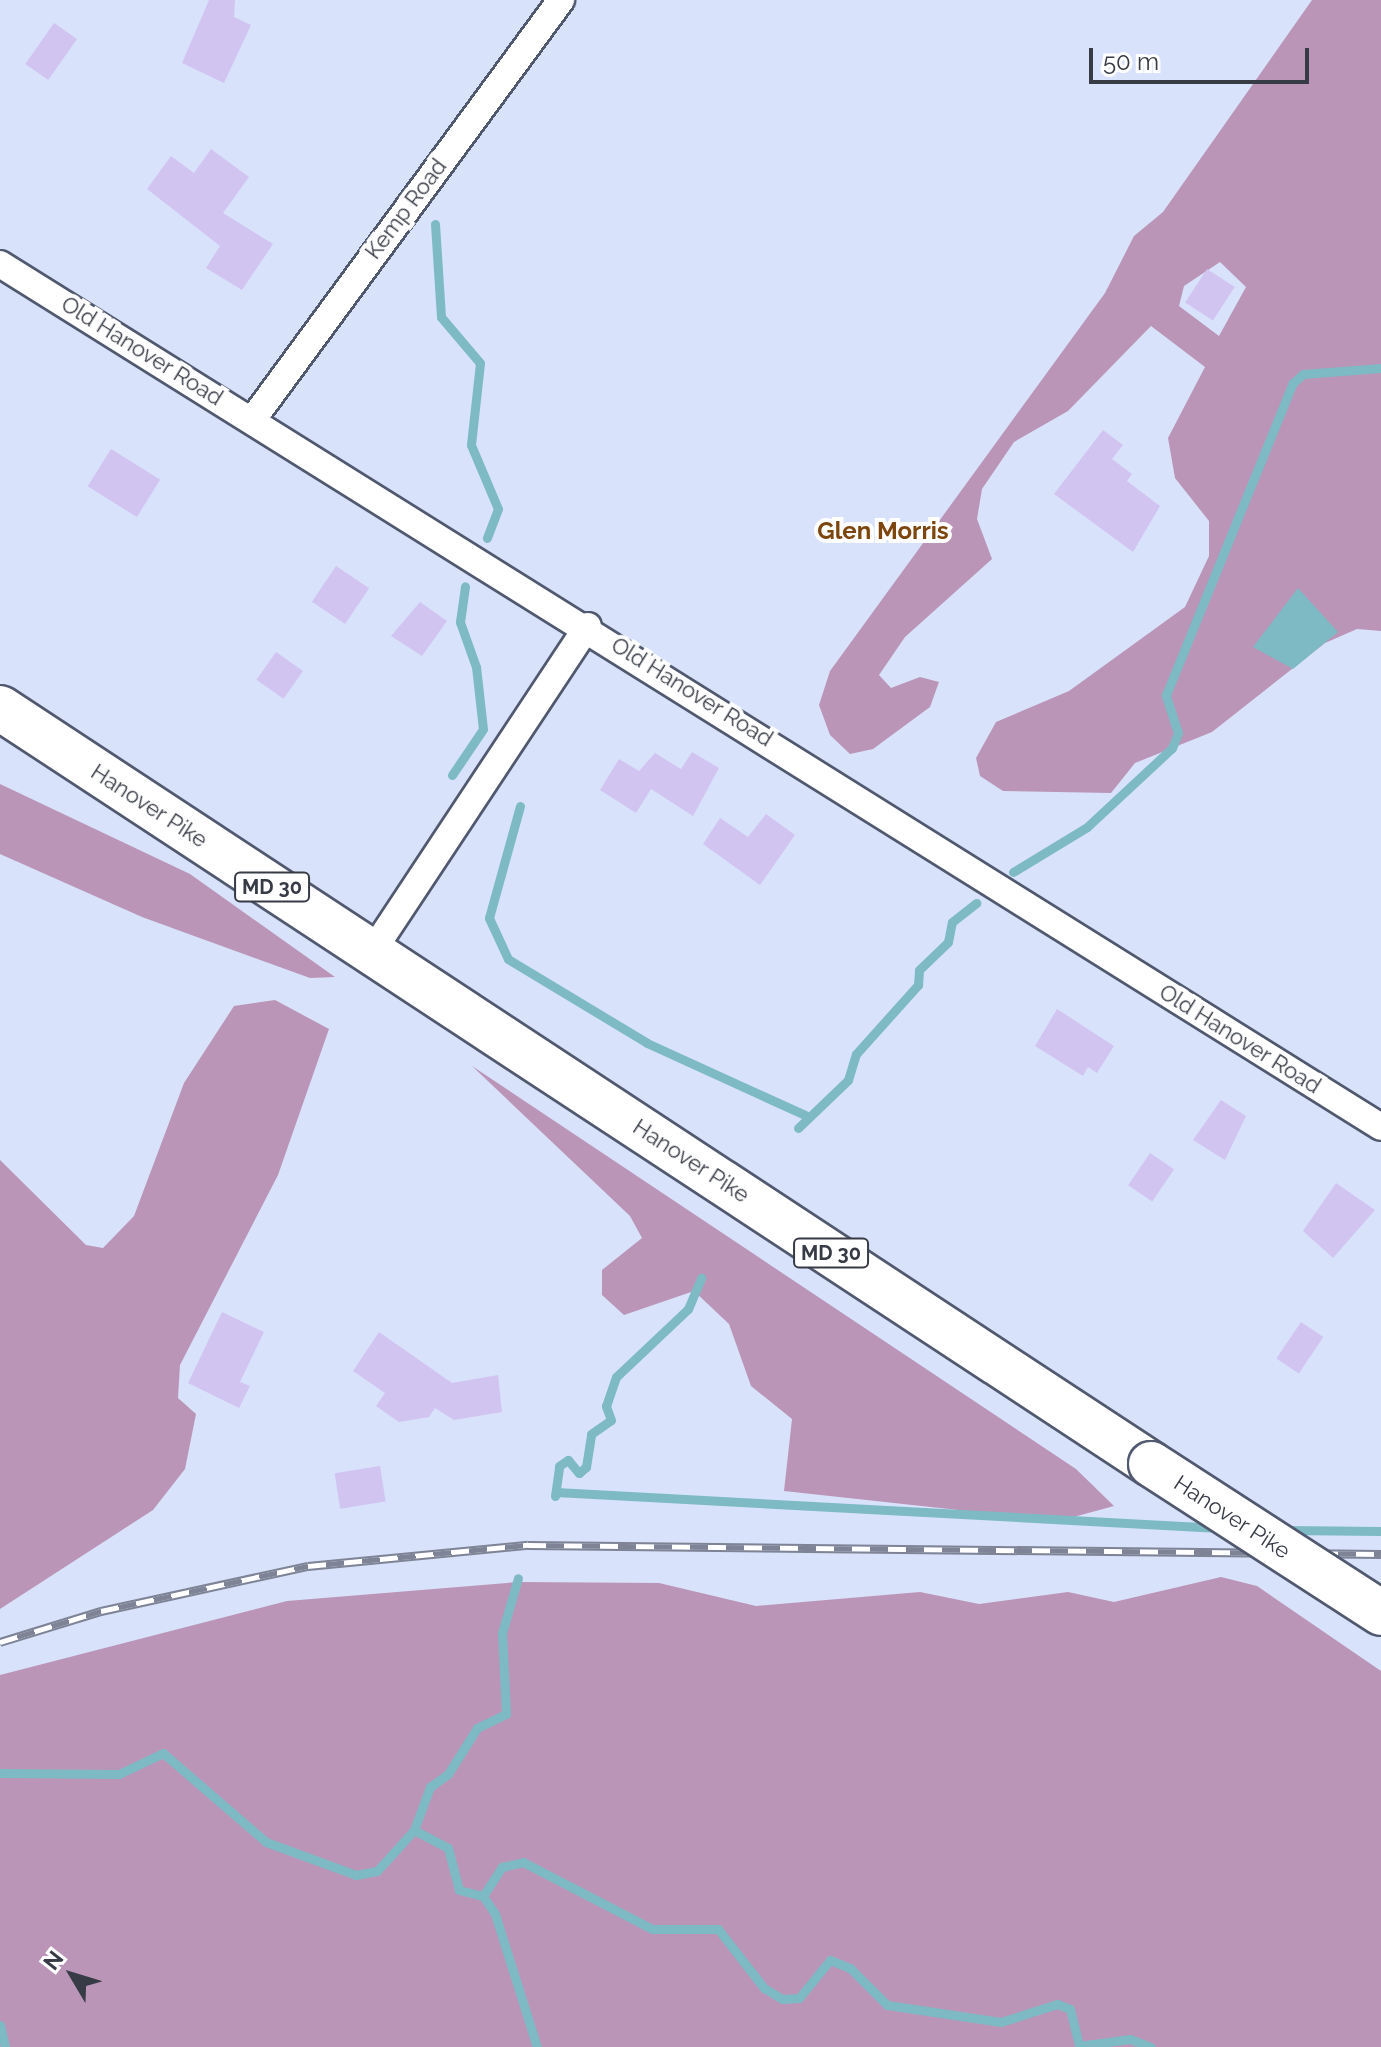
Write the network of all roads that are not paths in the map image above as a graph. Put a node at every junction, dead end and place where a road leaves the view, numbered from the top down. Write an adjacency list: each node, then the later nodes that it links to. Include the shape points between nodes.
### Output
1 (561, 0): 3 (street, Kemp Road)
2 (0, 264): 3 (street, Old Hanover Road)
3 (253, 419): 4 (street, Old Hanover Road)
4 (588, 626): 6 (street); 7 (street, Old Hanover Road)
5 (0, 708): 6 (highway, Hanover Pike / MD 30)
6 (372, 952): 8 (highway, Hanover Pike / MD 30, bridge)
7 (1381, 1127)
8 (1381, 1613)

